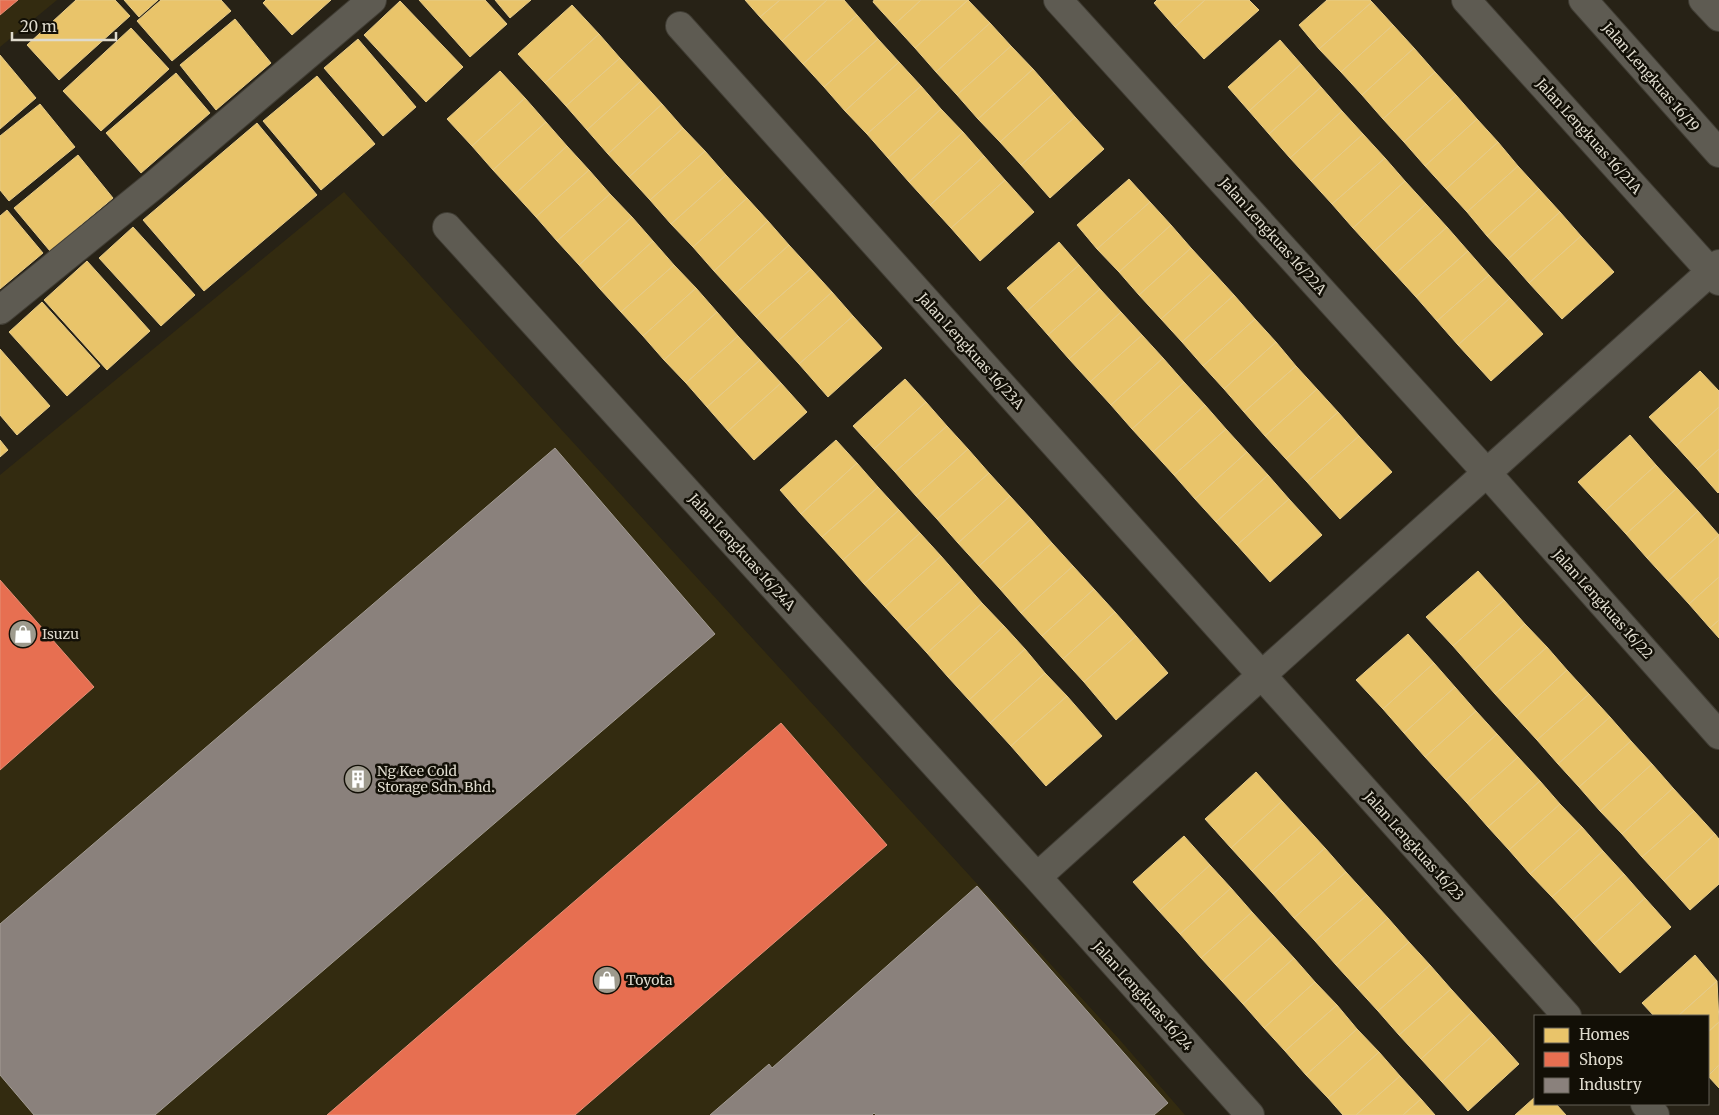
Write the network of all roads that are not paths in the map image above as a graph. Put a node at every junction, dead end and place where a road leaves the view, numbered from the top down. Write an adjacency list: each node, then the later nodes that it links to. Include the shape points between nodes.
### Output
1 (372, 0): 11 (street, via 153,186)
2 (1058, 0): 12 (street, Jalan Lengkuas 16/22A)
3 (1466, 0): 10 (street, Jalan Lengkuas 16/21A)
4 (1583, 0): 8 (street, Jalan Lengkuas 16/19)
5 (1703, 0): 6 (street)
6 (1719, 17)
7 (680, 26): 13 (street, Jalan Lengkuas 16/23A)
8 (1719, 153)
9 (447, 227): 15 (street, Jalan Lengkuas 16/24A)
10 (1716, 272): 12 (street)
11 (0, 310)
12 (1487, 473): 13 (street); 14 (street, Jalan Lengkuas 16/22)
13 (1262, 675): 15 (street); 16 (street, Jalan Lengkuas 16/23)
14 (1719, 734)
15 (1037, 876): 18 (street, Jalan Lengkuas 16/24)
16 (1565, 1015)
17 (1646, 1105): 19 (street)
18 (1250, 1115)
19 (1655, 1115)

